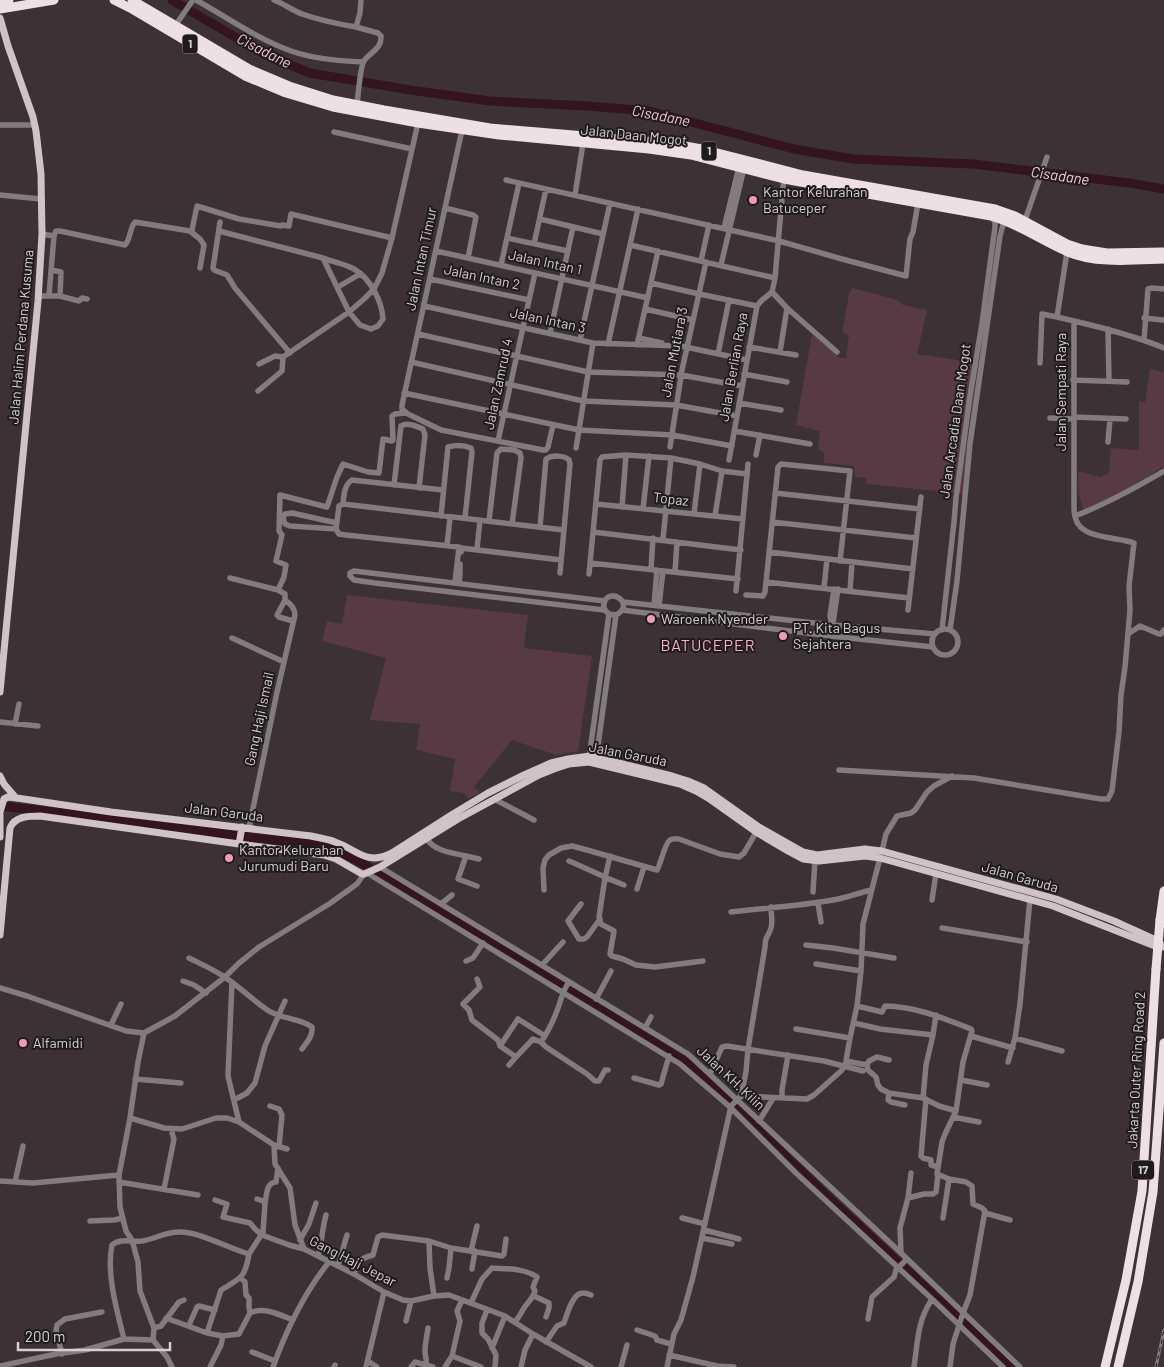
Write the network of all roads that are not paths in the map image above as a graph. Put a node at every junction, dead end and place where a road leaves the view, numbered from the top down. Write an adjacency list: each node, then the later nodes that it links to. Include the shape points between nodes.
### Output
1 (9, 0): 8 (highway)
2 (54, 0): 9 (highway)
3 (114, 0): 14 (highway, Jalan Daan Mogot / 1)
4 (132, 0): 11 (highway, Jalan Daan Mogot / 1)
5 (274, 0): 12 (street, via 304,15)
6 (361, 0): 12 (street)
7 (193, 1): 11 (street); 13 (street, via 291,51)
8 (0, 2)
9 (0, 9)
10 (0, 18): 17 (main road, Jalan Halim Perdana Kusuma)
11 (177, 23): 14 (highway, Jalan Daan Mogot / 1)
12 (356, 27): 13 (street, via 381,36 379,46)
13 (362, 65): 15 (street)
14 (247, 73): 15 (highway, Jalan Daan Mogot / 1, via 307,92); 16 (highway, Jalan Daan Mogot / 1, via 286,93 333,107)
15 (357, 102): 25 (highway, Jalan Daan Mogot / 1, via 490,128 702,149)
16 (418, 123): 19 (highway, Jalan Daan Mogot / 1); 22 (street)
17 (35, 125): 18 (street); 31 (main road, Jalan Halim Perdana Kusuma)
18 (0, 126)
19 (462, 130): 21 (highway, Jalan Daan Mogot / 1); 34 (street, Jalan Intan Timur)
20 (334, 132): 22 (street)
21 (583, 143): 24 (highway, Jalan Daan Mogot / 1, via 668,151); 30 (street)
22 (412, 149): 49 (street)
23 (1047, 158): 38 (street)
24 (742, 167): 25 (highway, Jalan Daan Mogot / 1); 43 (street)
25 (784, 175): 33 (highway, Jalan Daan Mogot / 1); 38 (highway, Jalan Daan Mogot / 1, via 995,209); 51 (street)
26 (506, 180): 27 (street)
27 (519, 183): 28 (street); 50 (street)
28 (546, 189): 30 (street); 37 (street)
29 (0, 195): 31 (street)
30 (575, 195): 32 (street)
31 (41, 199): 46 (main road, Jalan Halim Perdana Kusuma)
32 (610, 203): 35 (street); 47 (street)
33 (918, 203): 36 (highway, Jalan Daan Mogot / 1); 51 (street, via 906,276)
34 (445, 208): 54 (street, Jalan Intan Timur); 60 (street, via 476,217)
35 (638, 209): 41 (street); 53 (street)
36 (991, 216): 39 (highway, Jalan Daan Mogot / 1); 239 (street, Jalan Arcadia Daan Mogot, via 995,227 956,498)
37 (540, 220): 42 (street); 52 (street)
38 (1025, 220): 58 (highway, Jalan Daan Mogot / 1, via 1082,249 1107,253)
39 (1008, 221): 57 (highway, Jalan Daan Mogot / 1); 240 (street, Jalan Arcadia Daan Mogot, via 1003,225 1000,236 971,434)
40 (220, 222): 45 (street)
41 (709, 225): 43 (street); 62 (street, Jalan Mutiara 3)
42 (573, 227): 47 (street); 55 (street)
43 (727, 229): 51 (street); 64 (street)
44 (190, 232): 48 (street, via 135,222 125,245 60,231 56,231); 49 (street, via 197,206 239,219 281,226 289,226 291,214); 65 (street, via 204,245)
45 (219, 232): 59 (street); 115 (street, via 214,270 227,275)
46 (42, 234): 48 (street); 83 (main road, Jalan Halim Perdana Kusuma)
47 (603, 234): 73 (street)
48 (54, 236): 66 (street)
49 (392, 238): 77 (street)
50 (507, 238): 52 (street); 63 (street)
51 (779, 240): 71 (street)
52 (534, 244): 55 (street)
53 (630, 245): 56 (street); 79 (street)
54 (436, 251): 60 (street, Jalan Intan 1); 69 (street, Jalan Intan Timur)
55 (568, 251): 70 (street)
56 (658, 251): 62 (street); 72 (street)
57 (1067, 252): 61 (highway, Jalan Daan Mogot / 1, via 1103,259); 94 (street, Jalan Sempati Raya)
58 (1164, 252)
59 (323, 258): 68 (street, via 353,268); 76 (street)
60 (468, 258): 63 (street, Jalan Intan 1)
61 (1164, 259)
62 (704, 261): 64 (street); 81 (street, Jalan Mutiara 3)
63 (501, 265): 67 (street, Jalan Intan 1)
64 (721, 265): 71 (street)
65 (200, 268)
66 (51, 270): 74 (street); 75 (street, via 60,272)
67 (535, 272): 70 (street, Jalan Intan 1); 87 (street, Jalan Zamrud 4)
68 (360, 274): 76 (street); 77 (street)
69 (430, 278): 87 (street, Jalan Intan 2); 89 (street, Jalan Intan Timur)
70 (562, 278): 73 (street, Jalan Intan 1); 101 (street)
71 (776, 278): 80 (street)
72 (651, 282): 81 (street, Jalan Berlian Raya); 85 (street)
73 (592, 285): 79 (street, Jalan Intan 1); 104 (street)
74 (50, 286): 75 (street); 82 (street)
75 (59, 287): 84 (street)
76 (338, 287): 93 (street)
77 (374, 289): 93 (street); 93 (street, via 383,309 384,319 378,326 371,329 360,325)
78 (1164, 289): 95 (street, via 1148,289)
79 (620, 291): 85 (street, Jalan Intan 1); 107 (street)
80 (772, 292): 90 (street); 91 (street)
81 (698, 294): 88 (street, Jalan Berlian Raya); 96 (street, Jalan Mutiara 3)
82 (49, 295): 83 (street); 84 (street)
83 (38, 296): 250 (main road, Jalan Halim Perdana Kusuma)
84 (60, 296): 86 (street, via 79,301)
85 (648, 298): 92 (street)
86 (87, 299)
87 (528, 300): 99 (street, Jalan Zamrud 4)
88 (729, 300): 90 (street, Jalan Berlian Raya); 116 (street)
89 (424, 306): 99 (street, Jalan Intan 3); 102 (street, Jalan Intan Timur)
90 (757, 306): 111 (street, Jalan Berlian Raya)
91 (787, 308): 113 (street); 114 (street)
92 (645, 309): 96 (street); 103 (street)
93 (349, 312): 115 (street)
94 (1057, 317): 98 (street, Jalan Sempati Raya); 122 (street, via 1042,314)
95 (1144, 318): 97 (street); 105 (street)
96 (693, 320): 110 (street, Jalan Mutiara 3)
97 (1162, 320)
98 (1074, 321): 100 (street); 127 (street, Jalan Sempati Raya)
99 (523, 328): 101 (street, Jalan Intan 3); 118 (street, Jalan Zamrud 4)
100 (1108, 329): 105 (street); 128 (street)
101 (550, 333): 104 (street, Jalan Intan 3)
102 (418, 334): 118 (street); 121 (street, Jalan Intan Timur)
103 (639, 338): 108 (street); 109 (street)
104 (580, 340): 106 (street, Jalan Intan 3)
105 (1144, 340): 112 (street)
106 (593, 342): 107 (street, Jalan Intan 3); 124 (street)
107 (608, 344): 108 (street, Jalan Intan 3)
108 (637, 345): 109 (street, Jalan Intan 3)
109 (669, 346): 110 (street)
110 (687, 347): 116 (street); 126 (street, Jalan Mutiara 3)
111 (749, 347): 113 (street); 120 (street, Jalan Berlian Raya)
112 (1164, 348)
113 (780, 352): 117 (street)
114 (837, 352)
115 (290, 353): 119 (street)
116 (718, 354): 120 (street)
117 (796, 355)
118 (516, 356): 124 (street); 131 (street, Jalan Zamrud 4)
119 (283, 358): 123 (street, via 275,356); 133 (street, via 282,371)
120 (747, 360): 125 (street, Jalan Berlian Raya)
121 (411, 362): 131 (street); 134 (street, Jalan Intan Timur)
122 (1040, 363)
123 (259, 364)
124 (588, 372): 126 (street); 135 (street)
125 (744, 374): 129 (street); 132 (street, Jalan Berlian Raya)
126 (681, 375): 132 (street); 137 (street, Jalan Mutiara 3)
127 (1073, 380): 128 (street); 143 (street, Jalan Sempati Raya)
128 (1109, 381): 130 (street)
129 (787, 382)
130 (1127, 382)
131 (510, 384): 135 (street); 140 (street, Jalan Zamrud 4)
132 (742, 386): 136 (street, Jalan Berlian Raya)
133 (258, 391)
134 (404, 392): 139 (street, via 402,409); 140 (street)
135 (583, 401): 137 (street); 147 (street)
136 (739, 403): 138 (street); 141 (street, Jalan Berlian Raya)
137 (676, 405): 141 (street); 149 (street, Jalan Mutiara 3)
138 (781, 410)
139 (406, 413): 151 (street, Jalan Zamrud 4, via 441,430); 221 (street, via 392,416 393,440 383,439 379,473 342,464 327,507 280,495 279,531 282,535 276,561 286,565)
140 (504, 414): 146 (street); 151 (street, Jalan Zamrud 4)
141 (737, 416): 148 (street, Jalan Berlian Raya)
142 (1050, 418): 143 (street)
143 (1073, 418): 144 (street); 182 (street, Jalan Sempati Raya)
144 (1110, 419): 145 (street); 152 (street)
145 (1126, 419)
146 (553, 425): 147 (street); 151 (street, Jalan Zamrud 4, via 546,450)
147 (579, 430): 149 (street); 156 (street)
148 (734, 431): 150 (street); 154 (street, Jalan Berlian Raya)
149 (672, 435): 154 (street); 155 (street, Jalan Mutiara 3)
150 (760, 435): 153 (street); 158 (street)
151 (498, 441)
152 (1108, 442)
153 (810, 444)
154 (732, 446): 161 (street, Jalan Berlian Raya)
155 (670, 447)
156 (576, 448)
157 (626, 455): 159 (street); 174 (street, via 605,456 600,460); 175 (street)
158 (756, 455)
159 (649, 456): 160 (street); 176 (street)
160 (671, 458): 162 (street); 178 (street)
161 (729, 460)
162 (700, 464): 164 (street); 179 (street)
163 (748, 464): 166 (street)
164 (722, 471): 166 (street); 181 (street)
165 (1164, 471): 182 (street, via 1142,485)
166 (747, 474): 185 (street)
167 (394, 485): 168 (street); 168 (street, via 401,426 415,425 423,429 425,435); 173 (street, via 352,480 345,490)
168 (419, 488): 169 (street)
169 (443, 490): 180 (street); 184 (street, via 448,447 471,448)
170 (775, 493): 172 (street); 172 (street, via 781,464 850,471); 188 (street)
171 (921, 497): 177 (street)
172 (847, 501): 177 (street); 193 (street)
173 (343, 504): 180 (street); 190 (street, via 339,506)
174 (596, 504): 175 (street, Topaz); 194 (street)
175 (622, 507): 176 (street, Topaz)
176 (643, 509): 178 (street, Topaz)
177 (920, 509): 196 (street)
178 (666, 511): 179 (street, Topaz); 197 (street)
179 (694, 514): 181 (street, Topaz)
180 (441, 516): 183 (street)
181 (715, 516): 185 (street, Topaz)
182 (1075, 516): 243 (street, via 1084,531 1134,543)
183 (450, 517): 184 (street); 199 (street)
184 (465, 518): 186 (street)
185 (743, 519): 201 (street)
186 (480, 520): 187 (street); 200 (street)
187 (489, 521): 189 (street); 189 (street, via 497,453 501,449 514,450 520,453 521,458)
188 (772, 522): 193 (street); 202 (street)
189 (512, 524): 191 (street)
190 (337, 526): 190 (street, via 290,526 283,518 285,514 292,513); 199 (street, via 340,534)
191 (540, 527): 192 (street); 192 (street, via 546,459 566,457 570,464)
192 (564, 530): 205 (street)
193 (843, 530): 196 (street); 206 (street)
194 (593, 532): 195 (street); 208 (street)
195 (653, 538): 197 (street); 210 (street)
196 (916, 538): 209 (street)
197 (662, 539): 198 (street)
198 (677, 542): 201 (street); 211 (street)
199 (447, 546): 203 (street, via 459,547)
200 (477, 549): 203 (street, via 462,548); 205 (street)
201 (741, 550): 215 (street)
202 (769, 552): 204 (street); 217 (street)
203 (459, 559): 218 (street)
204 (827, 559): 206 (street); 219 (street)
205 (561, 560): 212 (street)
206 (840, 560): 207 (street)
207 (852, 562): 209 (street); 225 (street)
208 (590, 563): 210 (street); 213 (street)
209 (912, 569): 227 (street)
210 (657, 570): 211 (street); 232 (street)
211 (675, 572): 215 (street)
212 (560, 573)
213 (589, 574)
214 (230, 578): 221 (street)
215 (738, 579): 224 (street)
216 (436, 580): 218 (street); 222 (street); 222 (street, via 354,571 350,574 354,580)
217 (766, 582): 219 (street); 226 (street, via 763,596)
218 (457, 583): 223 (street)
219 (824, 588): 220 (street)
220 (836, 589): 225 (street); 238 (street)
221 (278, 590): 228 (street, via 286,594)
222 (435, 591): 229 (street)
223 (526, 591): 229 (street); 230 (street)
224 (736, 591)
225 (850, 591): 227 (street)
226 (746, 595)
227 (909, 598): 234 (street)
228 (285, 600): 237 (street, via 295,610); 237 (street, via 277,615)
229 (524, 601): 235 (street)
230 (605, 601): 231 (street, via 616,596); 235 (street)
231 (623, 602): 232 (street); 233 (street)
232 (657, 606): 238 (street)
233 (622, 610): 236 (street); 244 (street)
234 (908, 610)
235 (606, 612): 236 (street); 248 (street)
236 (616, 615): 249 (street)
237 (294, 618): 247 (street, Gang Haji Ismail)
238 (832, 625): 242 (street); 244 (street)
239 (942, 630): 240 (street); 242 (street)
240 (950, 630): 246 (street, via 957,639 955,650 946,655)
241 (1164, 630): 243 (street, via 1159,634 1140,626)
242 (935, 634): 246 (street)
243 (1128, 634): 259 (street, via 1114,782 1108,799)
244 (831, 636): 246 (street)
245 (232, 638): 247 (street)
246 (933, 647)
247 (284, 662): 264 (street, Gang Haji Ismail)
248 (600, 676): 249 (street); 256 (street)
249 (608, 676): 256 (street)
250 (1, 677): 251 (main road, Jalan Halim Perdana Kusuma)
251 (0, 692)
252 (19, 704): 254 (street)
253 (0, 722): 254 (street)
254 (15, 724): 255 (street)
255 (38, 726)
256 (593, 760): 261 (main road, Jalan Garuda, via 554,769); 264 (main road, Jalan Garuda, via 568,759 524,775 488,793 382,858 366,857 336,842 311,836); 265 (main road, Jalan Garuda, via 680,784)
257 (839, 770): 259 (street)
258 (0, 776): 260 (main road)
259 (952, 776): 269 (street, via 927,792 911,813 897,816 886,834)
260 (17, 798): 262 (main road, via 4,799); 264 (main road, Jalan Garuda)
261 (494, 799): 263 (street); 267 (main road, Jalan Garuda)
262 (1, 809): 266 (main road)
263 (534, 820)
264 (244, 829): 268 (main road)
265 (758, 829): 269 (main road, Jalan Garuda, via 803,852 817,855 865,849); 273 (main road, Jalan Garuda, via 788,852); 275 (street, via 739,857 673,838 669,840 657,870)
266 (0, 837)
267 (427, 839): 270 (street, via 430,845); 276 (main road, Jalan Garuda)
268 (240, 843): 277 (main road, via 324,855 362,874); 301 (main road, via 40,816 21,818 12,823 8,844)
269 (881, 854): 273 (main road, Jalan Garuda); 278 (main road, Jalan Garuda); 279 (main road, Jalan Garuda); 286 (street)
270 (466, 856): 272 (street); 283 (street, via 458,879)
271 (610, 856): 275 (street); 280 (street); 285 (street, via 572,846 549,854 543,868)
272 (479, 858)
273 (815, 860): 288 (street)
274 (569, 861): 280 (street)
275 (644, 867): 284 (street)
276 (379, 868): 277 (main road, Jalan Garuda); 294 (street, Jalan KH. Kilin)
277 (367, 873): 302 (street, Jalan KH. Kilin); 316 (street, via 329,904 259,947)
278 (936, 873): 279 (main road, Jalan Garuda); 291 (street)
279 (951, 874): 281 (main road, Jalan Garuda)
280 (605, 878): 282 (street); 298 (street)
281 (972, 880): 290 (main road, Jalan Garuda); 292 (main road, Jalan Garuda)
282 (624, 885)
283 (477, 886)
284 (637, 889)
285 (544, 890)
286 (871, 890): 293 (street); 307 (street, via 863,924)
287 (1164, 891): 486 (highway, Jakarta Outer Ring Road 2 / 17, bridge, via 1142,1191 1126,1280)
288 (813, 892)
289 (452, 895): 294 (street)
290 (1030, 898): 292 (main road, Jalan Garuda); 304 (street)
291 (932, 900)
292 (1055, 902): 306 (main road, Jalan Garuda, via 1155,946)
293 (818, 903): 296 (street); 299 (street)
294 (441, 904): 302 (street, Jalan KH. Kilin)
295 (581, 904): 298 (street, via 568,921 579,939 587,937)
296 (771, 908): 297 (street); 344 (street, via 771,929 765,939)
297 (731, 912)
298 (600, 919): 311 (street, via 601,924 614,931 612,956 636,965 655,967)
299 (821, 922)
300 (942, 928): 304 (street)
301 (0, 935)
302 (490, 942): 310 (street); 313 (street, Jalan KH. Kilin); 320 (street, Jalan KH. Kilin)
303 (564, 942): 313 (street)
304 (1026, 942): 338 (street)
305 (806, 945): 307 (street)
306 (1164, 947)
307 (862, 952): 309 (street); 315 (street)
308 (189, 958): 316 (street)
309 (894, 958)
310 (466, 961)
311 (703, 961)
312 (816, 964): 315 (street)
313 (542, 965): 320 (street, Jalan KH. Kilin)
314 (611, 971): 323 (street)
315 (861, 971): 326 (street)
316 (225, 977): 319 (street); 322 (street)
317 (477, 979): 341 (street, via 480,987 462,1004 469,1010 472,1020 498,1040)
318 (183, 981): 322 (street)
319 (232, 982): 328 (street); 365 (street, via 228,1076)
320 (565, 987): 323 (street, Jalan KH. Kilin); 339 (street); 347 (street, Jalan KH. Kilin)
321 (0, 988): 331 (street)
322 (206, 993): 334 (street, via 175,1016)
323 (596, 999): 332 (street, Jalan KH. Kilin)
324 (285, 1000): 328 (street)
325 (121, 1004): 331 (street)
326 (857, 1006): 327 (street, via 882,1012 885,1006 896,1006); 330 (street)
327 (936, 1015): 335 (street); 336 (street, via 970,1029)
328 (278, 1016): 343 (street, via 312,1027 311,1037); 365 (street, via 265,1046 255,1083 247,1093)
329 (652, 1017): 332 (street)
330 (854, 1023): 335 (street); 337 (street)
331 (111, 1025): 334 (street)
332 (645, 1028): 349 (street, Jalan KH. Kilin)
333 (796, 1029): 337 (street)
334 (144, 1033): 358 (street)
335 (933, 1035): 364 (street, via 926,1065)
336 (971, 1036): 342 (street); 359 (street)
337 (850, 1038): 352 (street)
338 (1015, 1038): 342 (street); 345 (street)
339 (543, 1039): 341 (street, via 518,1019); 348 (street, via 533,1039); 355 (street, via 552,1052 595,1081)
340 (1164, 1043): 487 (highway, Jakarta Outer Ring Road 2 / 17, via 1153,1192 1138,1282)
341 (500, 1046): 348 (street)
342 (1013, 1048): 351 (street)
343 (302, 1049)
344 (748, 1049): 346 (street); 356 (street, via 722,1047); 367 (street, via 746,1072)
345 (1062, 1050)
346 (788, 1055): 352 (street); 363 (street)
347 (669, 1056): 349 (street, Jalan KH. Kilin); 357 (street, via 661,1084)
348 (516, 1057): 353 (street)
349 (684, 1059): 356 (street, Jalan KH. Kilin); 367 (street, Jalan KH. Kilin)
350 (889, 1060): 354 (street, via 876,1057)
351 (1008, 1062)
352 (846, 1064): 354 (street); 363 (street, via 814,1096 807,1099)
353 (509, 1065)
354 (865, 1068): 362 (street, via 876,1077 881,1089)
355 (608, 1070)
356 (710, 1074): 367 (street, Jalan KH. Kilin)
357 (634, 1078)
358 (135, 1079): 360 (street); 371 (street)
359 (961, 1080): 361 (street); 370 (street)
360 (181, 1084)
361 (987, 1085)
362 (889, 1093): 364 (street); 368 (street, via 888,1100)
363 (782, 1098): 367 (street)
364 (924, 1099): 370 (street); 380 (street, via 921,1156)
365 (234, 1100): 373 (street)
366 (772, 1100): 372 (street)
367 (735, 1102): 372 (street, Jalan KH. Kilin); 382 (street, Jalan KH. Kilin); 405 (street)
368 (905, 1105)
369 (270, 1106): 377 (street, via 279,1109 282,1115)
370 (955, 1114): 374 (street); 380 (street, via 942,1142)
371 (130, 1118): 375 (street); 385 (street)
372 (759, 1121): 379 (street, Jalan KH. Kilin)
373 (239, 1122): 375 (street, via 216,1118 182,1129); 377 (street)
374 (979, 1122)
375 (173, 1128): 390 (street, via 174,1139)
376 (23, 1146): 388 (street)
377 (276, 1146): 378 (street); 381 (street, via 274,1160)
378 (288, 1150)
379 (803, 1164): 382 (street); 418 (street, Jalan KH. Kilin)
380 (938, 1167): 384 (street)
381 (278, 1168): 395 (street, via 276,1182 268,1185); 412 (street, via 290,1188)
382 (796, 1172): 422 (street, Jalan KH. Kilin)
383 (911, 1173): 392 (street)
384 (938, 1174): 386 (street); 392 (street, via 936,1192)
385 (119, 1175): 388 (street); 389 (street)
386 (949, 1179): 397 (street, via 972,1186 973,1204); 401 (street)
387 (0, 1181): 388 (street)
388 (15, 1182)
389 (119, 1182): 390 (street); 399 (street)
390 (164, 1189): 391 (street)
391 (198, 1195)
392 (908, 1198): 418 (street, via 900,1228)
393 (257, 1199): 395 (street)
394 (215, 1200): 406 (street, Gang Haji Jepar, via 227,1204 224,1216 250,1223)
395 (265, 1203): 406 (street)
396 (316, 1203): 412 (street)
397 (985, 1213): 402 (street); 445 (street, via 970,1295)
398 (326, 1215): 420 (street)
399 (123, 1218): 403 (street); 411 (street)
400 (682, 1218): 405 (street)
401 (943, 1218)
402 (1010, 1220)
403 (90, 1221)
404 (477, 1226): 417 (street)
405 (704, 1227): 408 (street); 410 (street)
406 (262, 1235): 416 (street, Gang Haji Jepar); 419 (street)
407 (347, 1235): 423 (street)
408 (702, 1238): 414 (street); 459 (street, via 681,1320)
409 (506, 1239): 417 (street, via 502,1256)
410 (739, 1239)
411 (132, 1240): 419 (street, via 141,1241 182,1231); 450 (street, via 140,1290); 456 (street, via 115,1242 111,1249 111,1276)
412 (300, 1240): 416 (street)
413 (430, 1241): 415 (street); 425 (street, via 382,1235 373,1255 358,1262); 430 (street)
414 (732, 1244)
415 (450, 1248): 417 (street); 427 (street)
416 (304, 1249): 420 (street, Gang Haji Jepar)
417 (473, 1251): 424 (street)
418 (901, 1253): 422 (street, Jalan KH. Kilin)
419 (249, 1254): 426 (street)
420 (318, 1256): 421 (street, Gang Haji Jepar)
421 (329, 1262): 423 (street, Gang Haji Jepar); 446 (street)
422 (903, 1263): 432 (street, Jalan KH. Kilin); 444 (street, via 894,1277 872,1297); 445 (street, Jalan KH. Kilin)
423 (338, 1266): 425 (street, Gang Haji Jepar)
424 (472, 1269)
425 (354, 1274): 428 (street, Gang Haji Jepar)
426 (241, 1278): 437 (street, via 221,1290); 440 (street, via 245,1282)
427 (447, 1278)
428 (384, 1292): 435 (street, Gang Haji Jepar); 467 (street)
429 (591, 1295): 458 (street, via 582,1292 577,1295 564,1323 557,1326)
430 (434, 1296): 434 (street, via 449,1295); 435 (street)
431 (534, 1296): 436 (street, via 535,1276 519,1270 492,1268 482,1279); 442 (street, via 549,1303); 448 (street)
432 (932, 1299): 445 (street, Jalan KH. Kilin); 482 (street, via 920,1324)
433 (184, 1300): 443 (street)
434 (462, 1300): 436 (street); 465 (street)
435 (411, 1301): 447 (street)
436 (470, 1303): 438 (street)
437 (215, 1310): 449 (street, via 197,1307); 453 (street)
438 (487, 1310): 441 (street); 461 (street, via 482,1333)
439 (102, 1312): 463 (street, via 65,1319 57,1325)
440 (250, 1313): 446 (street, via 262,1309); 455 (street, via 239,1334)
441 (505, 1316): 448 (street); 461 (street)
442 (546, 1317)
443 (166, 1318): 449 (street); 450 (street, via 161,1326)
444 (868, 1319)
445 (961, 1319): 483 (street); 484 (street, Jalan KH. Kilin); 485 (street, Jalan KH. Kilin)
446 (293, 1320): 466 (street)
447 (406, 1321)
448 (515, 1322): 454 (street)
449 (189, 1325): 453 (street)
450 (154, 1328): 457 (street)
451 (428, 1328): 469 (street, via 425,1354)
452 (637, 1330): 459 (street)
453 (207, 1333): 455 (street)
454 (533, 1334): 458 (street); 477 (street)
455 (223, 1336): 471 (street)
456 (124, 1339): 457 (street); 463 (street)
457 (154, 1340): 470 (street)
458 (546, 1342): 478 (street)
459 (671, 1344): 464 (street)
460 (627, 1345): 479 (street)
461 (492, 1348): 476 (street, via 496,1354)
462 (252, 1352): 466 (street)
463 (62, 1354): 468 (street)
464 (669, 1355): 480 (street); 481 (street)
465 (452, 1356): 474 (street); 475 (street)
466 (274, 1364)
467 (367, 1364): 472 (street)
468 (0, 1366)
469 (429, 1366): 473 (street, via 415,1362)
470 (172, 1367)
471 (210, 1367)
472 (377, 1367)
473 (411, 1367)
474 (446, 1367)
475 (481, 1367)
476 (495, 1367)
477 (521, 1367)
478 (591, 1367)
479 (621, 1367)
480 (667, 1367)
481 (734, 1367)
482 (914, 1367)
483 (950, 1367)
484 (1003, 1367)
485 (1020, 1367)
486 (1104, 1367)
487 (1118, 1367)

